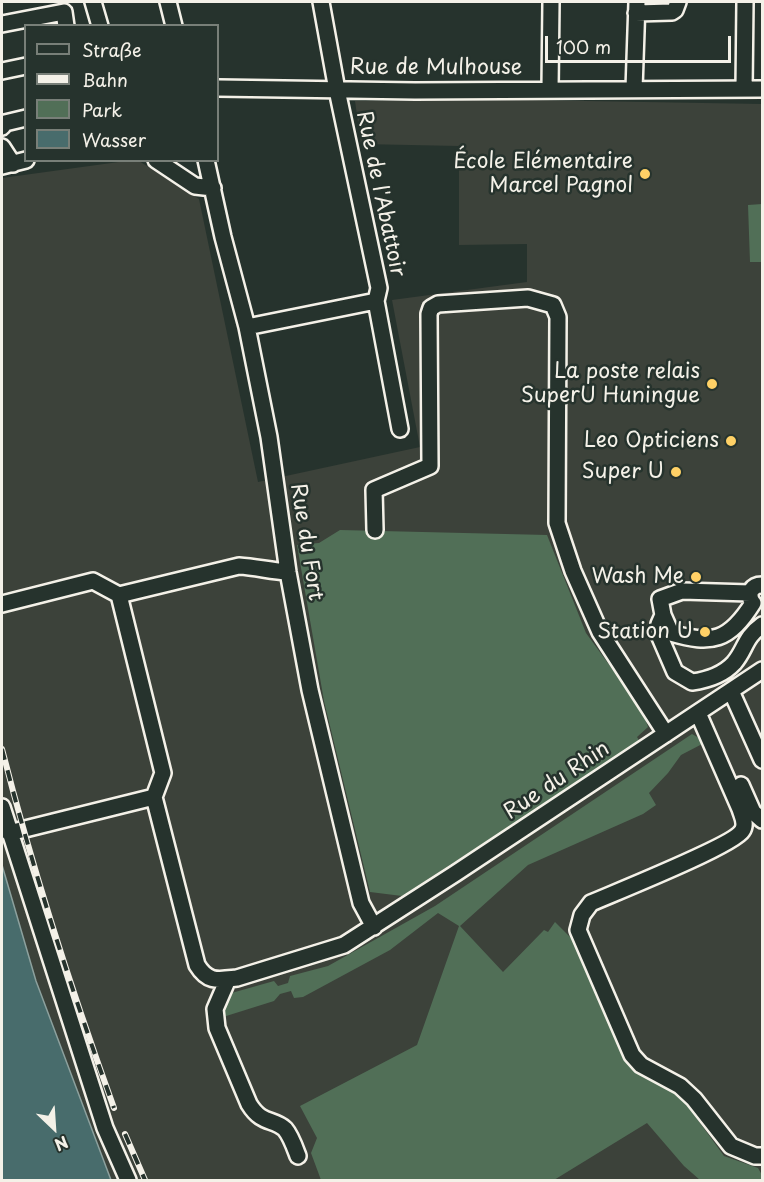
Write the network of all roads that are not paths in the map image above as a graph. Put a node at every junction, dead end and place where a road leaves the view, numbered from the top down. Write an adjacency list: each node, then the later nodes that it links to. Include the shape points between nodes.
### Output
1 (93, 2): 10 (street)
2 (168, 2): 11 (street)
3 (321, 2): 19 (street, Rue de l'Abattoir)
4 (551, 2): 15 (street)
5 (678, 2): 7 (street, via 672,12)
6 (745, 2): 17 (street)
7 (636, 7): 16 (street)
8 (2, 24): 9 (street, via 64,12)
9 (66, 24)
10 (99, 24)
11 (174, 24)
12 (24, 66): 13 (street)
13 (2, 70)
14 (219, 88): 19 (street, Rue de Mulhouse)
15 (550, 88): 16 (street, Rue de Mulhouse); 19 (street, Rue de Mulhouse)
16 (634, 89): 17 (street, Rue de Mulhouse)
17 (744, 89): 18 (street, Rue de Mulhouse)
18 (762, 89)
19 (337, 90): 27 (street, Rue de l'Abattoir, via 379,288)
20 (24, 118): 21 (street)
21 (2, 127)
22 (2, 147): 25 (street)
23 (159, 162): 26 (street, via 195,186)
24 (206, 162): 26 (street, Rue du Fort)
25 (13, 163)
26 (213, 188): 28 (street, Rue du Fort)
27 (376, 302): 28 (street); 29 (street, Rue de l'Abattoir)
28 (247, 327): 31 (street, Rue du Fort, via 269,437)
29 (400, 429)
30 (375, 530): 40 (street, via 374,490 430,465 431,308 438,304 528,298 553,305 558,317 557,523 600,632)
31 (288, 572): 32 (street, via 239,566); 46 (street, Rue du Fort, via 310,690 361,903)
32 (119, 595): 34 (street, via 93,581); 42 (street, via 163,772)
33 (757, 597): 35 (street, via 682,591 660,599); 35 (street, via 740,623 713,640 671,633)
34 (2, 604)
35 (663, 615): 36 (street, via 659,635 675,672 692,682 711,679 734,663 748,638)
36 (762, 625)
37 (762, 670): 38 (street, Rue du Rhin)
38 (731, 691): 39 (street, Rue du Rhin); 41 (street)
39 (702, 710): 40 (street, Rue du Rhin); 44 (street, via 753,812); 49 (street, via 745,825 742,832 591,903 578,930 632,1055 641,1065 680,1086 731,1146)
40 (666, 734): 46 (street, Rue du Rhin)
41 (762, 760)
42 (154, 797): 45 (street); 47 (street, via 197,965 210,979)
43 (2, 807): 45 (street)
44 (762, 820)
45 (9, 833): 50 (street, via 105,1128)
46 (374, 927): 47 (street, Rue du Rhin, via 344,945)
47 (228, 979): 48 (street, via 215,1009 217,1028 249,1104 264,1120 283,1127)
48 (298, 1156)
49 (762, 1156)
50 (128, 1180)

